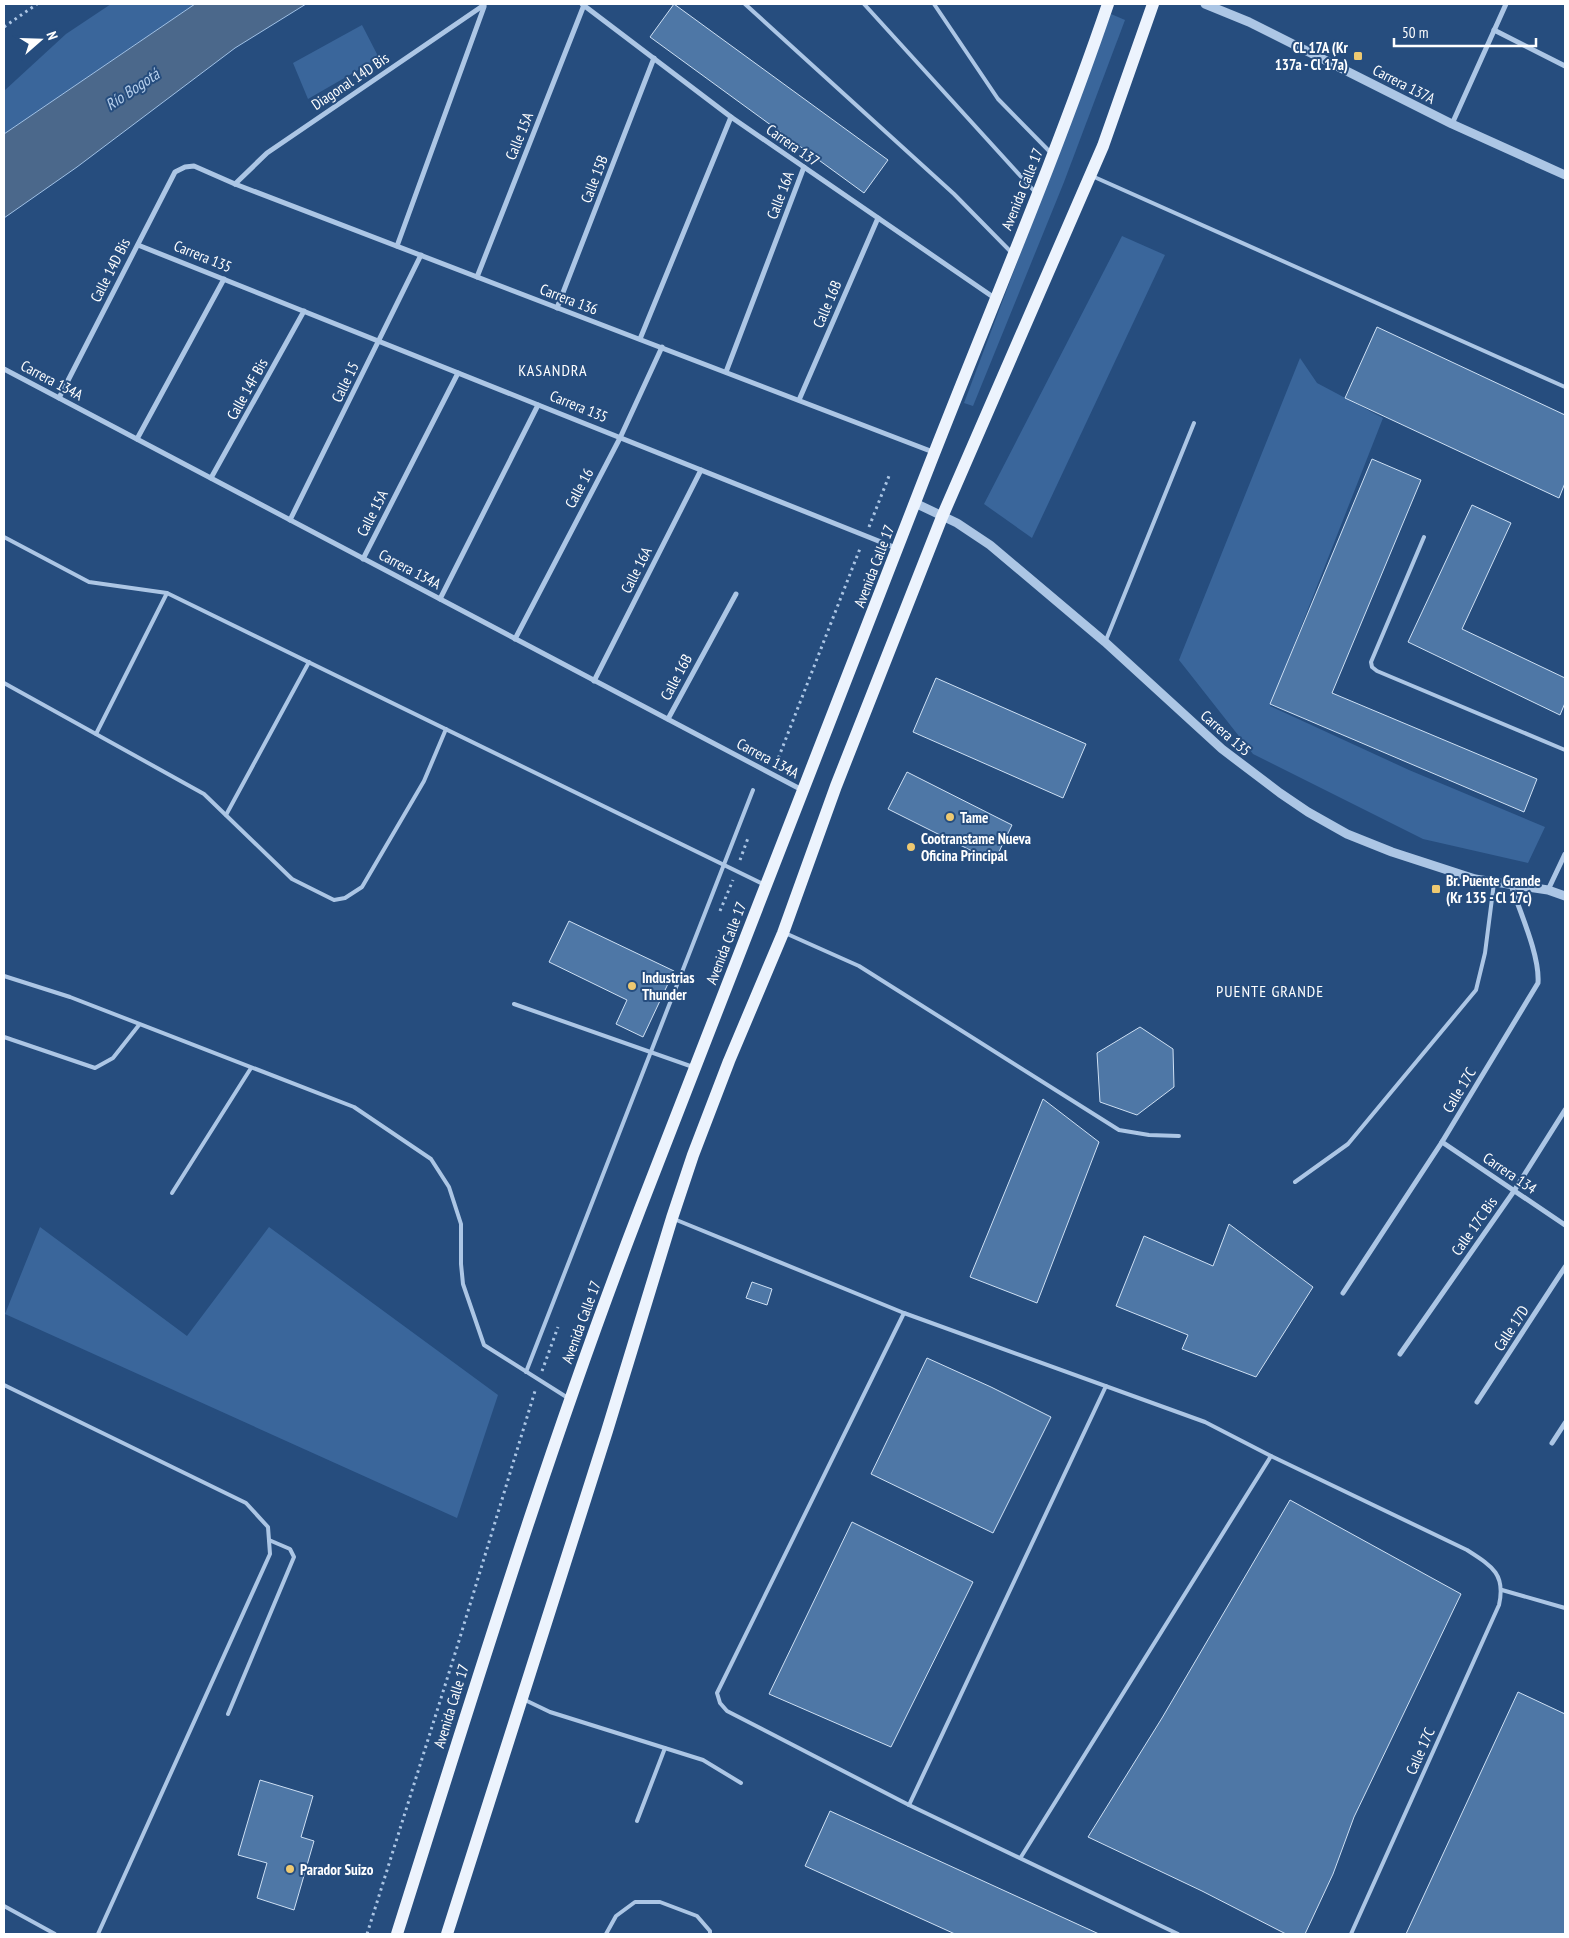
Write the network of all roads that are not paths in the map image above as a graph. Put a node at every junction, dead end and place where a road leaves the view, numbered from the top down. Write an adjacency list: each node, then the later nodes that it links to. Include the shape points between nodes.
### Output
1 (485, 4): 20 (street, Diagonal 14D Bis, via 267,153); 24 (street)
2 (583, 4): 11 (street, Carrera 137); 27 (street, Calle 15A)
3 (745, 4): 26 (lane, via 954,194)
4 (864, 4): 21 (lane)
5 (934, 4): 15 (lane, via 998,99)
6 (1108, 4): 15 (main road, Avenida Calle 17)
7 (1153, 4): 19 (main road)
8 (1204, 4): 14 (street, Carrera 137A, via 1250,22)
9 (1506, 4): 10 (street)
10 (1494, 30): 12 (street); 14 (street)
11 (654, 58): 13 (street, Carrera 137); 30 (street, Calle 15B)
12 (1565, 66)
13 (731, 117): 17 (street, Carrera 137); 32 (street)
14 (1452, 124): 18 (street, Carrera 137A)
15 (1053, 155): 21 (main road, Avenida Calle 17)
16 (194, 166): 20 (street, Carrera 136); 23 (street, Calle 14D Bis, via 185,166 175,172)
17 (804, 167): 22 (street, Carrera 137); 36 (street, Calle 16A)
18 (1565, 175)
19 (1090, 176): 38 (lane); 49 (main road)
20 (235, 184): 24 (street, Carrera 136)
21 (1038, 195): 26 (main road, Avenida Calle 17)
22 (878, 218): 29 (street, Carrera 137); 40 (street, Calle 16B)
23 (138, 244): 28 (street, Carrera 135); 39 (street, Calle 14D Bis)
24 (396, 246): 25 (street, Carrera 136)
25 (421, 255): 27 (street, Carrera 136); 33 (street, Calle 15)
26 (1014, 255): 29 (main road, Avenida Calle 17)
27 (476, 277): 30 (street, Carrera 136)
28 (224, 279): 31 (street, Carrera 135); 44 (street)
29 (996, 299): 45 (main road, Avenida Calle 17)
30 (558, 308): 32 (street, Carrera 136)
31 (304, 311): 33 (street, Carrera 135); 47 (street, Calle 14F Bis)
32 (640, 339): 34 (street, Carrera 136)
33 (379, 341): 37 (street, Carrera 135); 50 (street, Calle 15)
34 (662, 348): 36 (street, Carrera 136); 43 (street, Calle 16)
35 (4, 369): 39 (street, Carrera 134A)
36 (726, 372): 40 (street, Carrera 136)
37 (458, 373): 41 (street, Carrera 135); 54 (street, Calle 15A)
38 (1565, 387)
39 (59, 398): 44 (street, Carrera 134A)
40 (799, 400): 45 (street, Carrera 136)
41 (538, 405): 43 (street, Carrera 135); 57 (street)
42 (1194, 423): 59 (lane)
43 (620, 438): 46 (street, Carrera 135); 58 (street, Calle 16)
44 (137, 439): 47 (street, Carrera 134A)
45 (935, 452): 48 (main road, Avenida Calle 17)
46 (700, 470): 53 (street, Carrera 135); 61 (street, Calle 16A)
47 (211, 478): 50 (street, Carrera 134A)
48 (915, 503): 49 (street, Carrera 135); 53 (main road, Avenida Calle 17)
49 (942, 517): 59 (street, Carrera 135, via 990,545); 77 (main road, via 836,786)
50 (290, 520): 54 (street, Carrera 134A)
51 (4, 537): 55 (lane, via 89,582)
52 (1424, 537): 66 (lane, via 1372,667)
53 (898, 549): 68 (main road, Avenida Calle 17)
54 (363, 558): 57 (street, Carrera 134A)
55 (167, 593): 60 (lane); 65 (lane)
56 (736, 594): 63 (street, Calle 16B)
57 (440, 599): 58 (street, Carrera 134A)
58 (515, 639): 61 (street, Carrera 134A)
59 (1105, 642): 72 (street, Carrera 135, via 1222,749 1308,812 1378,847)
60 (309, 662): 64 (lane); 69 (lane)
61 (594, 680): 63 (street, Carrera 134A)
62 (4, 683): 65 (lane)
63 (668, 719): 68 (street, Carrera 134A)
64 (446, 729): 69 (lane, via 424,781 362,887 345,898 334,900 292,879); 71 (lane)
65 (96, 734): 69 (lane, via 204,794)
66 (1565, 750)
67 (753, 790): 71 (lane)
68 (804, 791): 74 (main road, Avenida Calle 17)
69 (226, 815)
70 (1565, 854): 75 (street)
71 (724, 865): 74 (lane); 82 (lane)
72 (1494, 883): 73 (street, Carrera 135); 88 (lane, via 1485,953 1476,990 1348,1144)
73 (1511, 885): 75 (street, Carrera 135); 87 (street, Calle 17C, via 1536,959 1538,983)
74 (766, 886): 83 (main road, Avenida Calle 17)
75 (1548, 890): 76 (street, Carrera 135)
76 (1565, 896)
77 (783, 932): 86 (lane, via 859,966 1119,1130); 91 (main road, via 729,1061)
78 (4, 976): 80 (lane, via 70,997)
79 (514, 1004): 82 (lane)
80 (139, 1025): 81 (lane, via 113,1058 96,1068); 84 (lane)
81 (4, 1037)
82 (651, 1052): 83 (lane); 97 (lane)
83 (696, 1067): 100 (main road, Avenida Calle 17)
84 (251, 1068): 90 (lane); 97 (lane, via 354,1107 431,1159 449,1187 461,1224 460,1264 484,1345)
85 (1565, 1110): 89 (street, Calle 17C Bis)
86 (1179, 1136)
87 (1442, 1142): 89 (street, Carrera 134); 94 (street, Calle 17C)
88 (1295, 1182)
89 (1514, 1191): 92 (street, Carrera 134); 96 (street, Calle 17C Bis)
90 (172, 1193)
91 (672, 1218): 95 (lane); 108 (main road)
92 (1565, 1225)
93 (1565, 1267): 101 (street, Calle 17D)
94 (1342, 1293)
95 (904, 1313): 99 (lane); 112 (lane, via 717,1693 727,1711)
96 (1400, 1354)
97 (526, 1372): 100 (lane)
98 (4, 1385): 105 (lane, via 246,1503 268,1527)
99 (1106, 1386): 104 (lane, via 1205,1422); 112 (lane)
100 (570, 1399): 118 (main road, Avenida Calle 17)
101 (1477, 1402)
102 (1565, 1423): 103 (street)
103 (1552, 1443)
104 (1272, 1456): 106 (lane, via 1468,1550 1486,1562 1498,1576); 114 (lane)
105 (269, 1540): 109 (lane, via 290,1550 294,1558); 117 (lane, via 270,1554)
106 (1502, 1590): 107 (lane); 123 (lane, Calle 17C, via 1499,1605)
107 (1565, 1608)
108 (523, 1699): 110 (lane, via 550,1712); 119 (main road)
109 (228, 1714)
110 (665, 1748): 111 (lane, via 703,1760); 113 (lane)
111 (741, 1783)
112 (909, 1805): 114 (lane)
113 (637, 1821)
114 (1021, 1857): 122 (lane)
115 (4, 1906): 116 (lane)
116 (55, 1934)
117 (98, 1934)
118 (397, 1934)
119 (447, 1934)
120 (606, 1934): 121 (lane, via 616,1916 635,1902 660,1902 697,1916)
121 (710, 1934)
122 (1178, 1934)
123 (1351, 1934)

